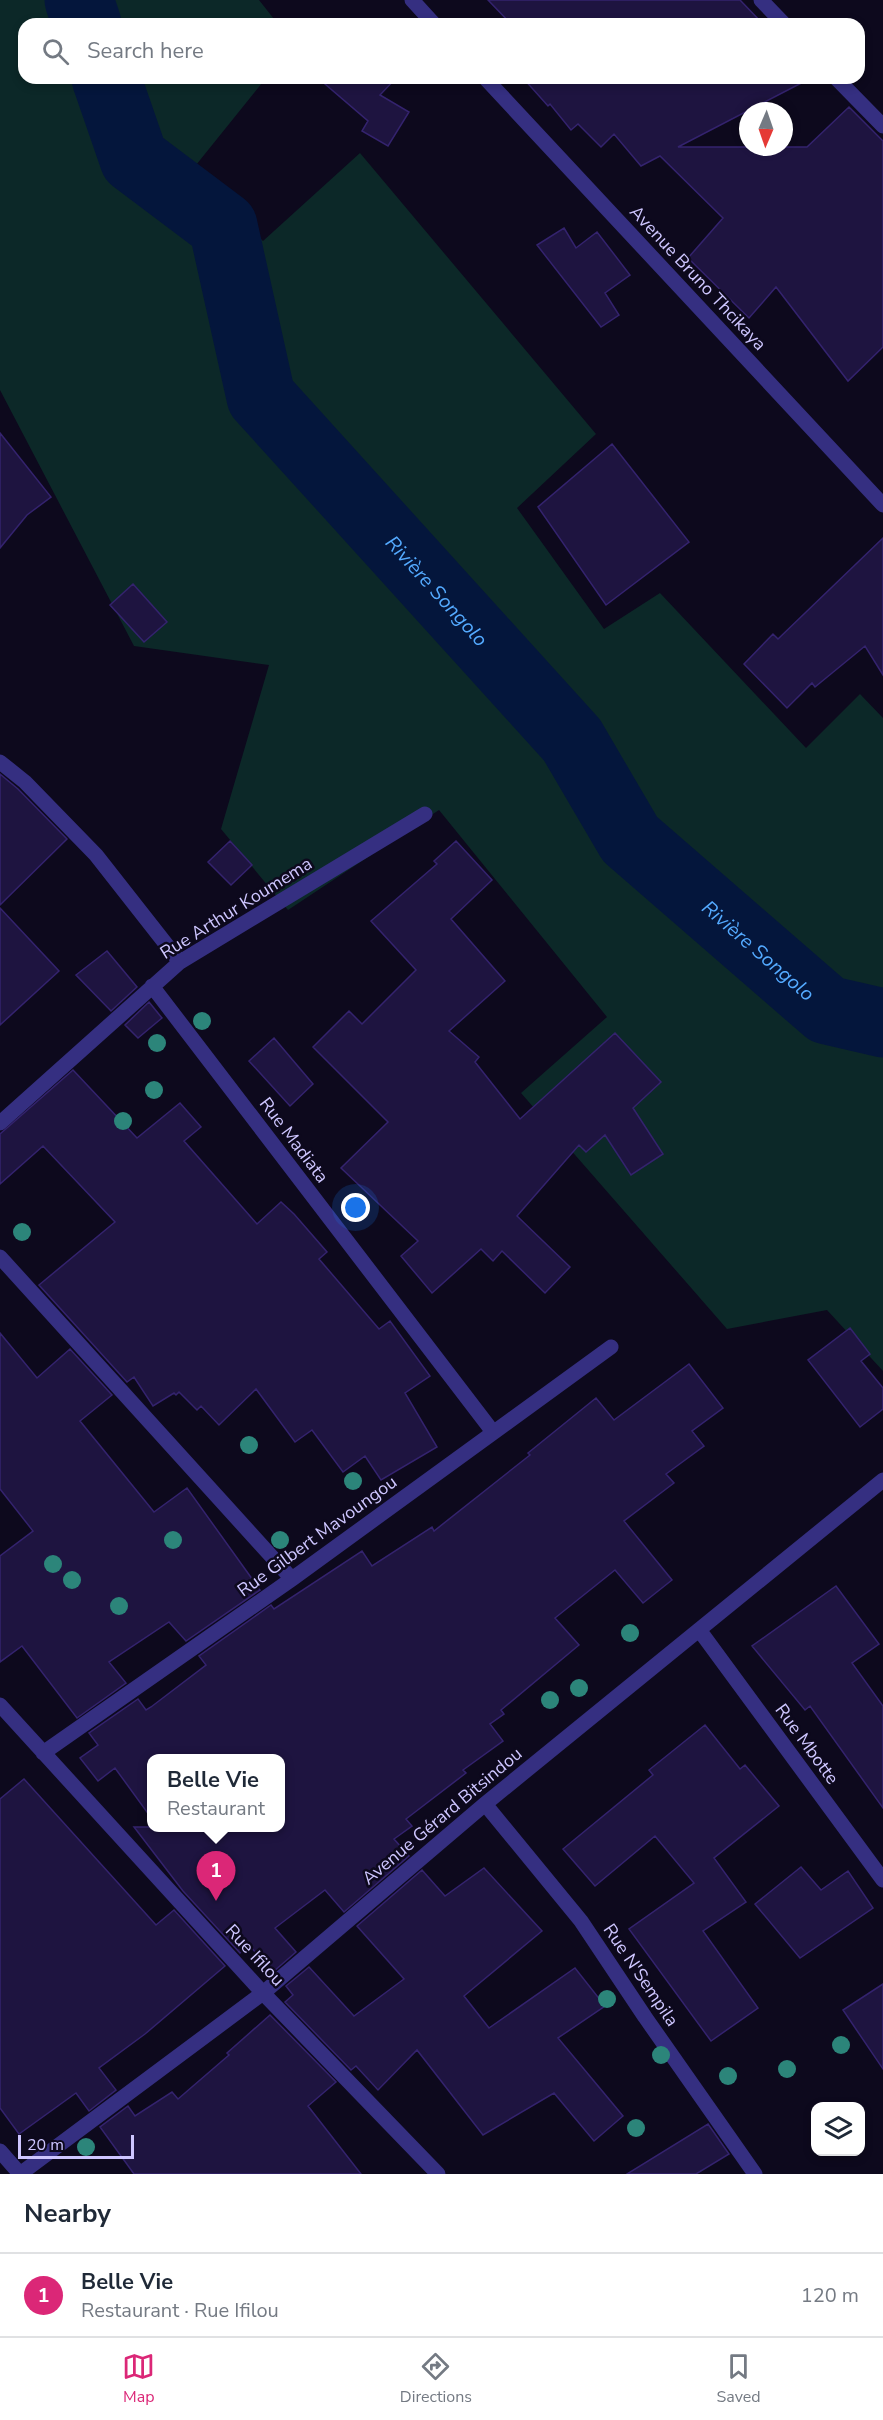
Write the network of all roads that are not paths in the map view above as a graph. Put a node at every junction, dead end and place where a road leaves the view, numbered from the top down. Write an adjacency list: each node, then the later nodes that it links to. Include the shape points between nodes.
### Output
1 (412, 0): 3 (street)
2 (761, 0): 4 (street)
3 (428, 18)
4 (778, 18)
5 (491, 84): 8 (street, Avenue Bruno Thcikaya)
6 (842, 84): 7 (street)
7 (883, 126)
8 (883, 505)
9 (0, 762): 11 (street, via 25,782 96,855)
10 (425, 814): 11 (street, Rue Arthur Koumema)
11 (180, 962): 12 (street, Rue Arthur Koumema)
12 (152, 986): 13 (street, Rue Arthur Koumema); 16 (street, Rue Madiata)
13 (0, 1123)
14 (0, 1257): 18 (street)
15 (611, 1347): 16 (street, Rue Gilbert Mavoungou)
16 (493, 1432): 18 (street, Rue Gilbert Mavoungou)
17 (883, 1480): 19 (street, Avenue Gérard Bitsindou)
18 (292, 1579): 21 (street, Rue Gilbert Mavoungou)
19 (700, 1631): 22 (street, Avenue Gérard Bitsindou); 23 (street, Rue Mbotte)
20 (0, 1705): 21 (street, Rue Ifilou)
21 (43, 1753): 24 (street, Rue Ifilou)
22 (485, 1804): 24 (street, Avenue Gérard Bitsindou); 28 (street, Rue N'Sempila, via 581,1921)
23 (883, 1880)
24 (263, 1993): 26 (street, Avenue Gérard Bitsindou); 27 (street, Rue Ifilou)
25 (0, 2151): 26 (street)
26 (20, 2174)
27 (438, 2174)
28 (755, 2174)

